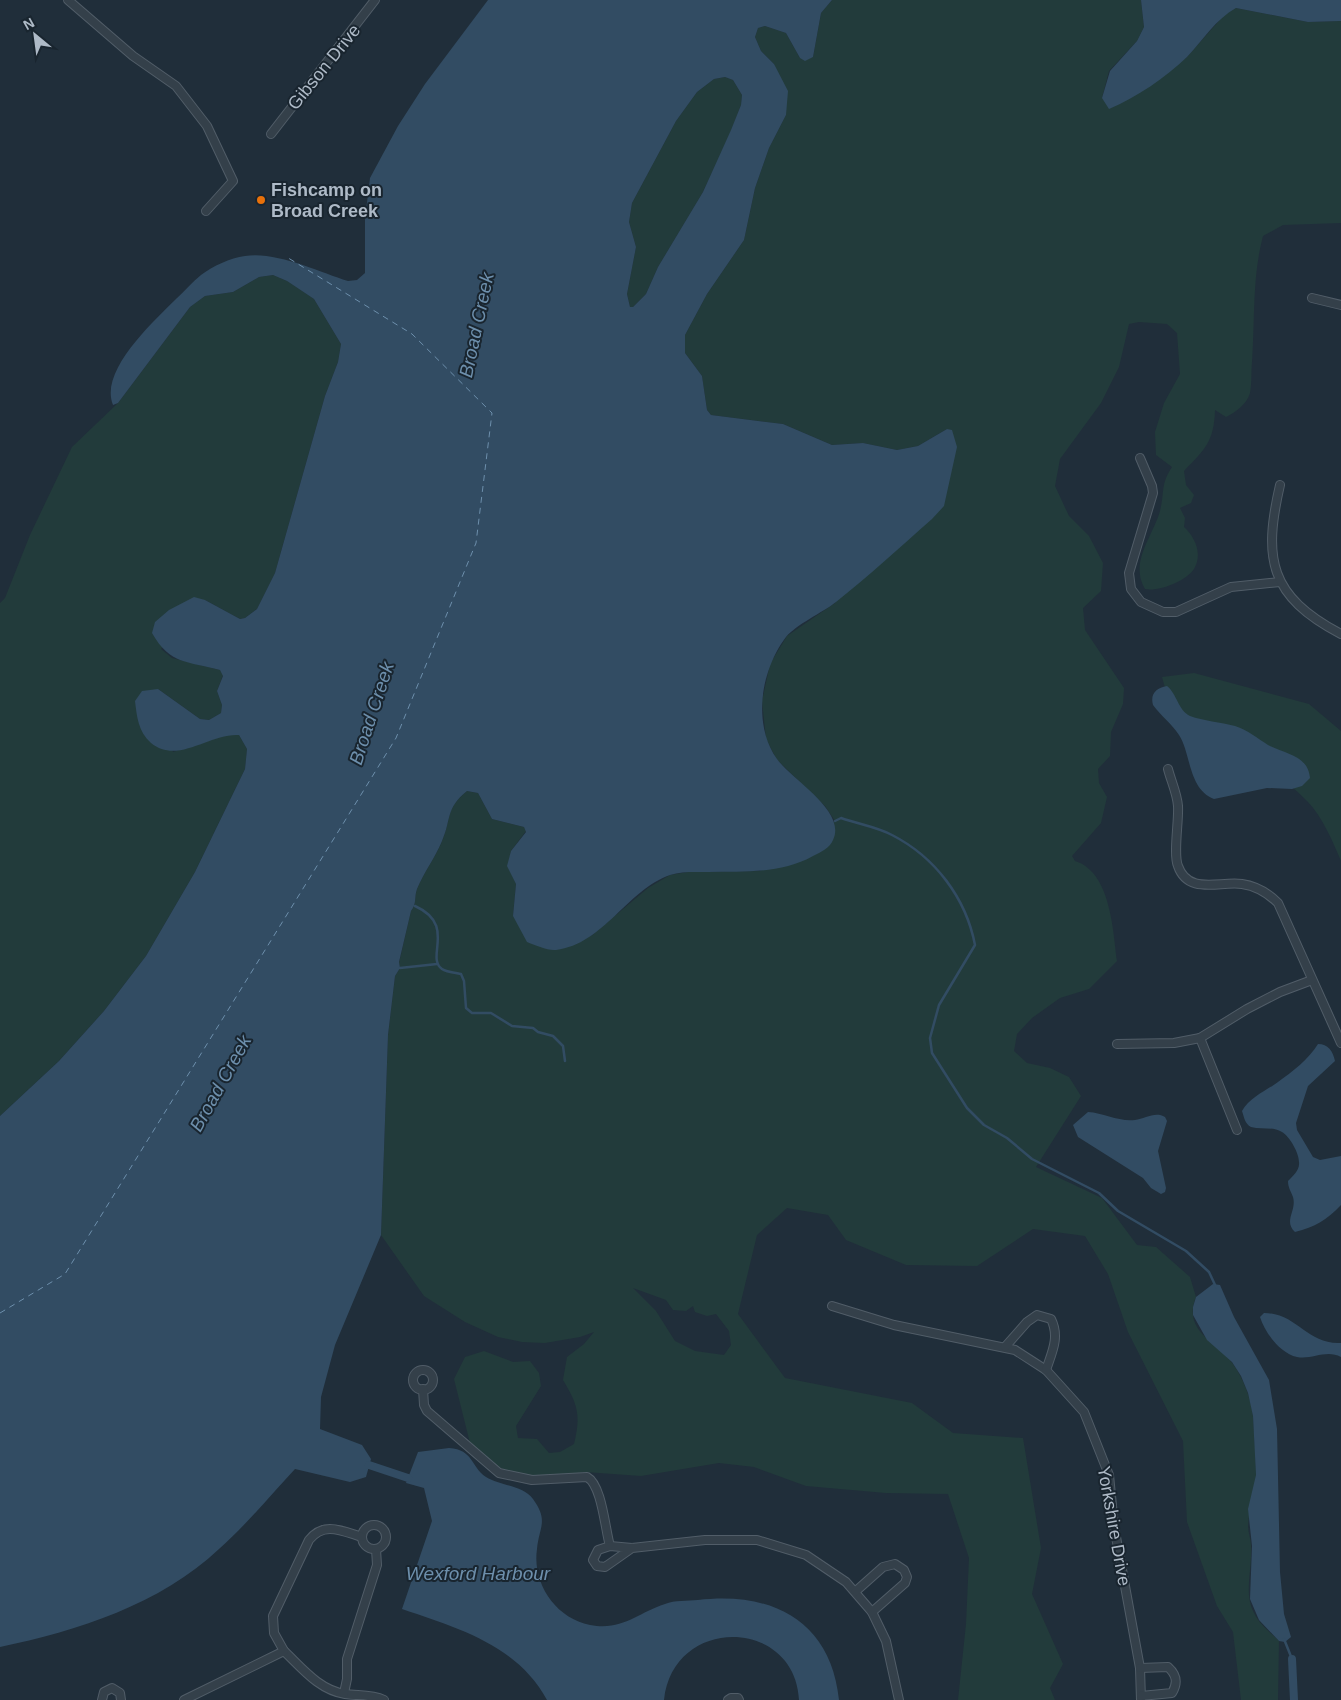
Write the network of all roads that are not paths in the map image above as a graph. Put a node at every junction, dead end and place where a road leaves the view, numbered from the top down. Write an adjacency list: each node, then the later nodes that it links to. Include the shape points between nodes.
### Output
1 (68, 0): 4 (street, via 132,56 176,86 207,126 233,181)
2 (375, 0): 3 (street, Gibson Drive)
3 (271, 134)
4 (206, 211)
5 (1312, 298): 6 (street)
6 (1341, 305)
7 (1140, 458): 9 (street, via 1152,493 1129,573 1131,589 1140,602 1163,612 1176,612 1231,587)
8 (1280, 485): 9 (street, via 1271,540)
9 (1280, 582): 10 (street, via 1293,600)
10 (1341, 634)
11 (1168, 769): 12 (street, via 1178,803 1177,864 1183,875 1193,884 1241,884 1269,894 1278,903 1292,930)
12 (1312, 980): 13 (street, via 1263,1000); 14 (street)
13 (1200, 1038): 15 (street, via 1174,1043); 16 (street)
14 (1341, 1042)
15 (1117, 1044)
16 (1237, 1130)
17 (832, 1306): 18 (street, Yorkshire Drive, via 894,1325)
18 (1005, 1347): 19 (street, Yorkshire Drive); 19 (street, via 1037,1315 1051,1319 1056,1338)
19 (1046, 1370): 28 (street, Yorkshire Drive, via 1084,1412 1109,1475 1114,1526)
20 (423, 1389): 22 (street, via 427,1411 499,1473 532,1480 591,1479 598,1492)
21 (362, 1537): 24 (street, via 366,1546); 24 (street, via 368,1527 380,1527 385,1533 385,1541); 27 (street, via 331,1528 315,1533 309,1540 273,1616 274,1633)
22 (610, 1546): 23 (street); 23 (street, via 595,1553 593,1560 597,1566 605,1567)
23 (632, 1548): 25 (street, via 705,1540 756,1540 806,1555)
24 (376, 1549): 29 (street, via 377,1565 346,1659)
25 (856, 1591): 26 (street); 26 (street, via 883,1567 890,1564 900,1566 907,1577 900,1590)
26 (872, 1612): 37 (street, via 886,1640)
27 (284, 1650): 29 (street, via 324,1688); 33 (street)
28 (1140, 1668): 30 (street, Yorkshire Drive); 30 (street, Yorkshire Drive, via 1168,1667 1176,1676 1172,1692)
29 (344, 1694): 34 (street, via 375,1696)
30 (1141, 1698)
31 (102, 1700): 32 (street, via 104,1692 112,1688 120,1693)
32 (121, 1700)
33 (184, 1700)
34 (384, 1700)
35 (728, 1700): 36 (street)
36 (739, 1700)
37 (899, 1700)

